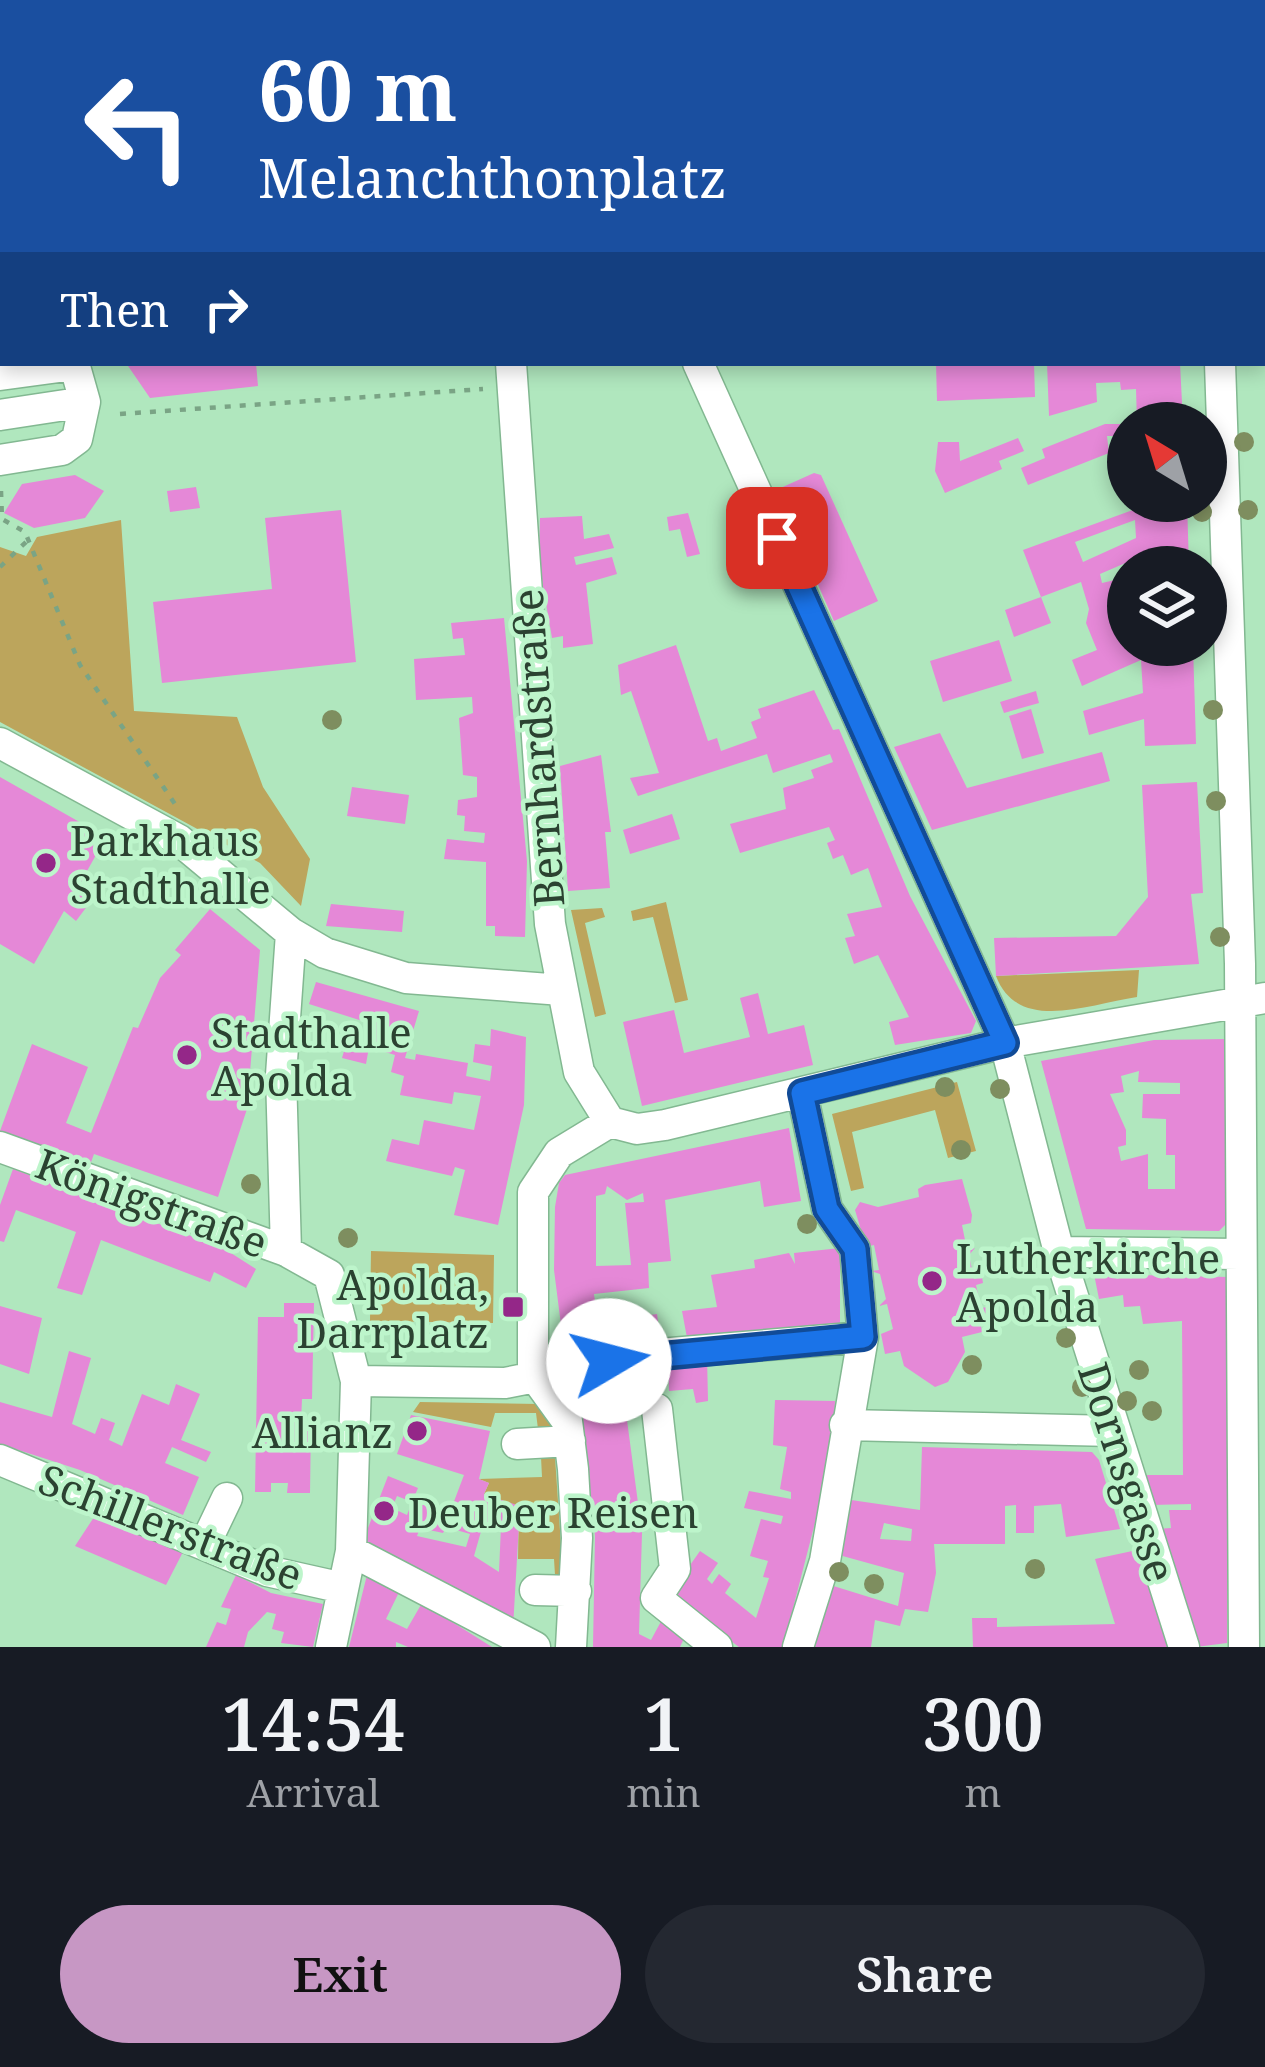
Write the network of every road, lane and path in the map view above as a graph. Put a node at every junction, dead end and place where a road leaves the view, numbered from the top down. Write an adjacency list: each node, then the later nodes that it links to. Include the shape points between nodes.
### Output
1 (61, 366): 5 (street)
2 (75, 366): 7 (street)
3 (699, 366): 20 (street, Dornsgasse)
4 (1220, 366): 19 (street)
5 (0, 375)
6 (512, 375): 8 (path); 18 (street, Bernhardstraße, via 550,924)
7 (85, 402): 9 (street); 10 (street, via 84,425 62,450)
8 (121, 414)
9 (0, 415)
10 (0, 460)
11 (0, 480): 12 (path)
12 (1, 519): 13 (path)
13 (28, 539): 14 (path); 16 (path, via 80,665 188,823)
14 (0, 567)
15 (0, 743): 16 (street)
16 (179, 840): 17 (street)
17 (291, 933): 18 (street, via 326,953 406,977); 26 (street, via 281,1075)
18 (562, 989): 22 (street, Bernhardstraße, via 579,1072)
19 (1252, 1000): 20 (street); 25 (street)
20 (1005, 1043): 21 (street); 24 (street, Dornsgasse)
21 (802, 1093): 22 (street, via 665,1125); 27 (street, via 827,1209 855,1249)
22 (610, 1122): 28 (street, via 560,1153 536,1182)
23 (0, 1147): 26 (street, Königstraße)
24 (1059, 1252): 25 (street); 33 (street, Dornsgasse)
25 (1239, 1254): 30 (street)
26 (295, 1256): 29 (street, via 329,1275)
27 (863, 1337): 28 (street, via 647,1355); 32 (street)
28 (533, 1374): 29 (street, via 506,1383); 35 (street, via 567,1421)
29 (356, 1381): 39 (street)
30 (1252, 1387): 49 (street)
31 (657, 1409): 46 (street, via 675,1569 656,1598)
32 (845, 1425): 33 (street); 47 (street, via 825,1561)
33 (1113, 1431): 48 (street, Dornsgasse)
34 (517, 1444): 35 (street)
35 (571, 1455): 42 (street)
36 (4, 1471): 38 (street, Schillerstraße)
37 (227, 1498): 38 (street)
38 (205, 1544): 40 (street, Schillerstraße, via 267,1571)
39 (351, 1551): 40 (street); 44 (street)
40 (344, 1588): 43 (street)
41 (536, 1590): 42 (street)
42 (576, 1591): 45 (street)
43 (332, 1647)
44 (535, 1647)
45 (571, 1647)
46 (717, 1647)
47 (798, 1647)
48 (1184, 1647)
49 (1244, 1647)

